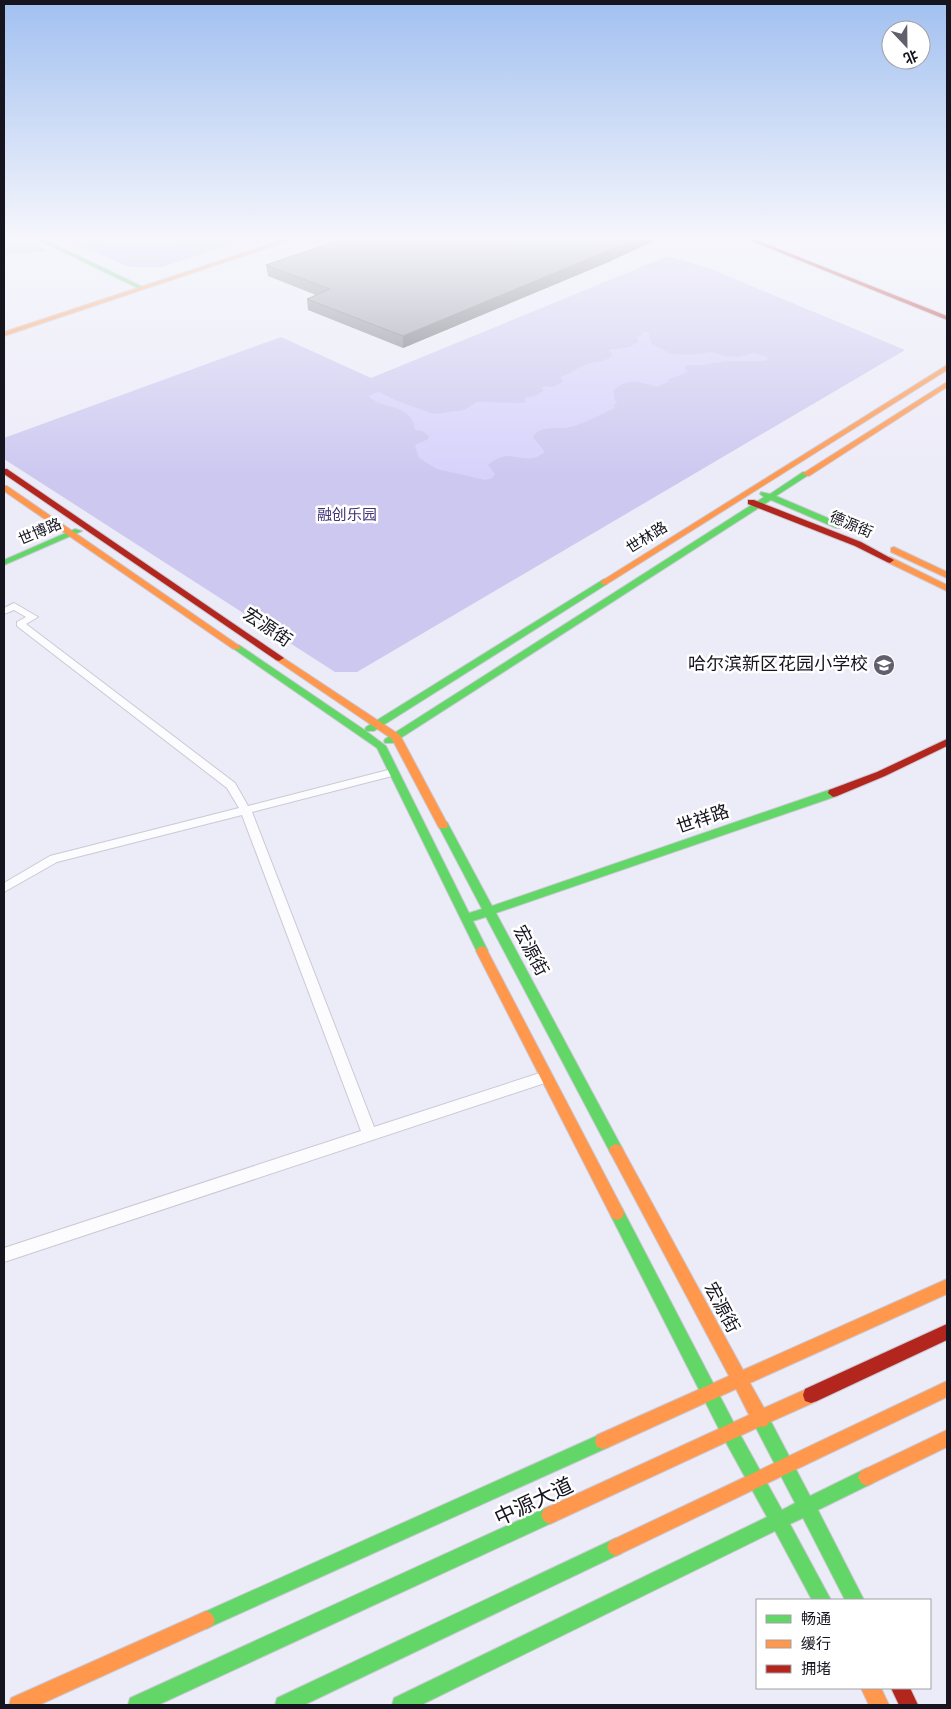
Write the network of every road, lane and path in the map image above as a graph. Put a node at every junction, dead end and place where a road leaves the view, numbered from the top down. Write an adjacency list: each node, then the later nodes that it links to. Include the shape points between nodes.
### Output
1 (32, 316): 3 (main road)
2 (54, 316): 4 (main road)
3 (4, 324)
4 (4, 334)
5 (947, 367): 9 (main road, 世林路)
6 (947, 384): 10 (main road, 世林路)
7 (4, 471): 13 (main road, 宏源街)
8 (4, 488): 14 (main road, 宏源街)
9 (753, 490): 10 (main road, 德源街); 11 (main road, 世林路)
10 (771, 496): 12 (main road, 世林路); 17 (main road, 德源街)
11 (740, 498): 12 (main road, 德源街); 20 (main road, 世林路)
12 (758, 505): 18 (main road, 德源街, via 858,544); 22 (main road, 世林路)
13 (85, 526): 14 (main road, 世博路); 20 (main road, 宏源街)
14 (69, 533): 15 (main road, 世博路); 16 (main road, 世博路); 21 (main road, 宏源街)
15 (4, 559)
16 (4, 563)
17 (947, 575)
18 (947, 588)
19 (4, 611): 26 (street, via 14,606 33,617 20,624 231,786)
20 (378, 724): 21 (main road, 世林路); 22 (main road, 宏源街)
21 (363, 734): 24 (main road, 宏源街)
22 (396, 737): 24 (main road, 世林路); 28 (main road, 宏源街)
23 (947, 742): 28 (main road, 世祥路, via 882,774 811,802)
24 (381, 746): 25 (main road)
25 (392, 773): 26 (street); 29 (main road)
26 (246, 811): 27 (street, via 54,859); 31 (street)
27 (4, 888)
28 (489, 912): 29 (main road, 世祥路); 35 (main road, 宏源街)
29 (466, 919): 30 (main road)
30 (546, 1077): 31 (street); 37 (main road)
31 (370, 1136): 32 (street)
32 (4, 1255)
33 (947, 1286): 35 (main road)
34 (947, 1332): 38 (main road, 中源大道)
35 (739, 1381): 37 (main road); 38 (main road, 宏源街)
36 (947, 1389): 41 (main road)
37 (710, 1394): 39 (main road); 49 (main road)
38 (760, 1420): 39 (main road, 中源大道); 41 (main road, 宏源街)
39 (730, 1433): 42 (main road); 50 (main road, 中源大道)
40 (947, 1438): 43 (main road)
41 (786, 1467): 42 (main road); 43 (main road, 宏源街)
42 (755, 1480): 44 (main road); 51 (main road)
43 (806, 1507): 44 (main road); 46 (main road, 宏源街)
44 (778, 1522): 45 (main road); 52 (main road)
45 (821, 1599)
46 (854, 1599)
47 (871, 1689): 53 (main road)
48 (901, 1689): 54 (main road)
49 (18, 1705)
50 (137, 1705)
51 (284, 1705)
52 (401, 1705)
53 (880, 1705)
54 (909, 1705)

